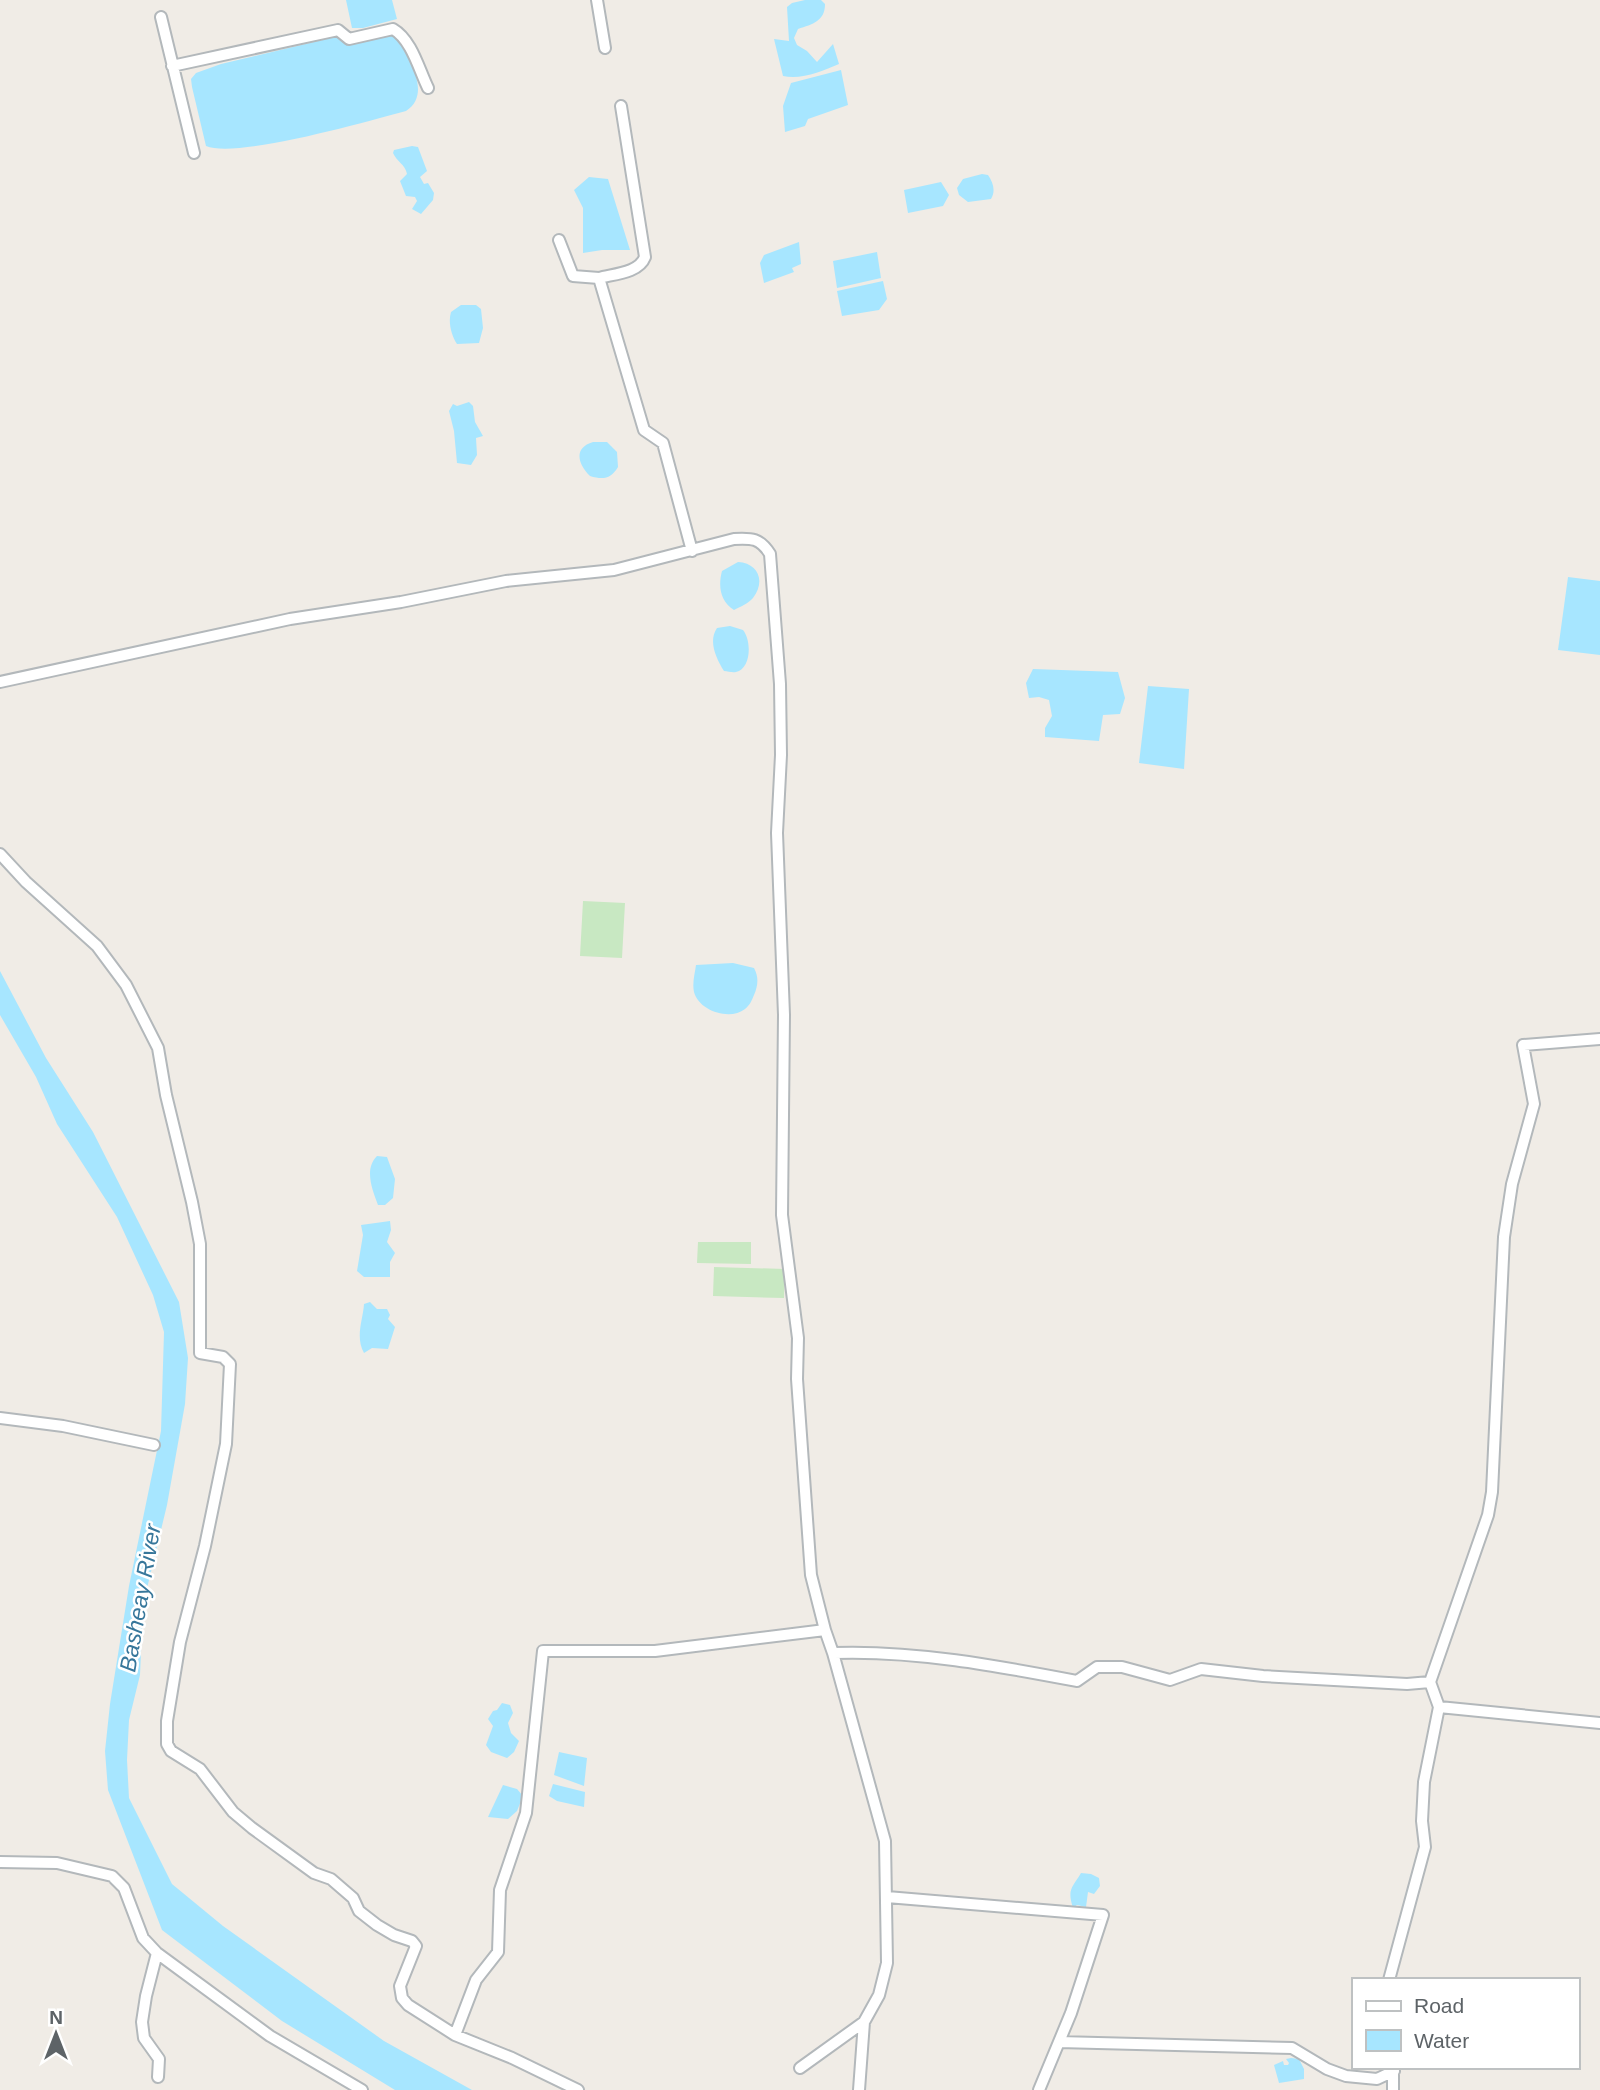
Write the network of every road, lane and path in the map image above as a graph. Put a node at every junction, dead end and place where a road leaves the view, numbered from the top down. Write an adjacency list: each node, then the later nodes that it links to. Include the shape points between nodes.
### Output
1 (597, 0): 3 (street)
2 (161, 17): 4 (street)
3 (605, 48)
4 (172, 66): 5 (street, via 338,30 349,39 393,29 409,46); 7 (street)
5 (428, 89)
6 (621, 106): 9 (street, via 645,257 635,268)
7 (194, 153)
8 (559, 240): 9 (street, via 573,276)
9 (599, 278): 10 (street, via 644,430 663,443)
10 (692, 551): 11 (street, via 614,570 506,581 290,620); 16 (street, via 751,538 764,544 770,554 780,684 777,833 784,1015 782,1215 797,1327 811,1575)
11 (0, 682)
12 (0, 854): 26 (street, via 97,946 125,985 158,1048 200,1244 200,1353 223,1357 230,1364 226,1444 180,1642 167,1744 200,1769 233,1812 314,1872 331,1879 377,1925 412,1941 416,1946 400,1986 402,1998)
13 (1600, 1039): 18 (street, via 1523,1045 1534,1104 1512,1184 1504,1237 1492,1492)
14 (0, 1418): 15 (street)
15 (154, 1445)
16 (825, 1630): 17 (street); 26 (street, via 655,1651 543,1650 526,1813 500,1889 498,1952 476,1980)
17 (833, 1653): 18 (street, via 873,1651 1077,1681 1097,1667 1122,1667 1170,1681 1201,1669 1381,1683); 22 (street, via 885,1841)
18 (1430, 1682): 19 (street)
19 (1439, 1707): 20 (street); 24 (street, via 1424,1782 1425,1847)
20 (1600, 1723)
21 (0, 1862): 23 (street, via 57,1863 112,1875 124,1888 143,1938)
22 (887, 1896): 25 (street, via 884,1979); 27 (street, via 1103,1915)
23 (157, 1953): 30 (street, via 142,2022 144,2038 159,2059); 31 (street, via 270,2036)
24 (1390, 1978)
25 (864, 2022): 28 (street); 33 (street)
26 (455, 2035): 32 (street)
27 (1059, 2042): 29 (street, via 1292,2048 1346,2076 1377,2079); 34 (street)
28 (800, 2068)
29 (1393, 2069): 35 (street)
30 (158, 2077)
31 (362, 2090)
32 (578, 2090)
33 (859, 2090)
34 (1039, 2090)
35 (1393, 2090)

